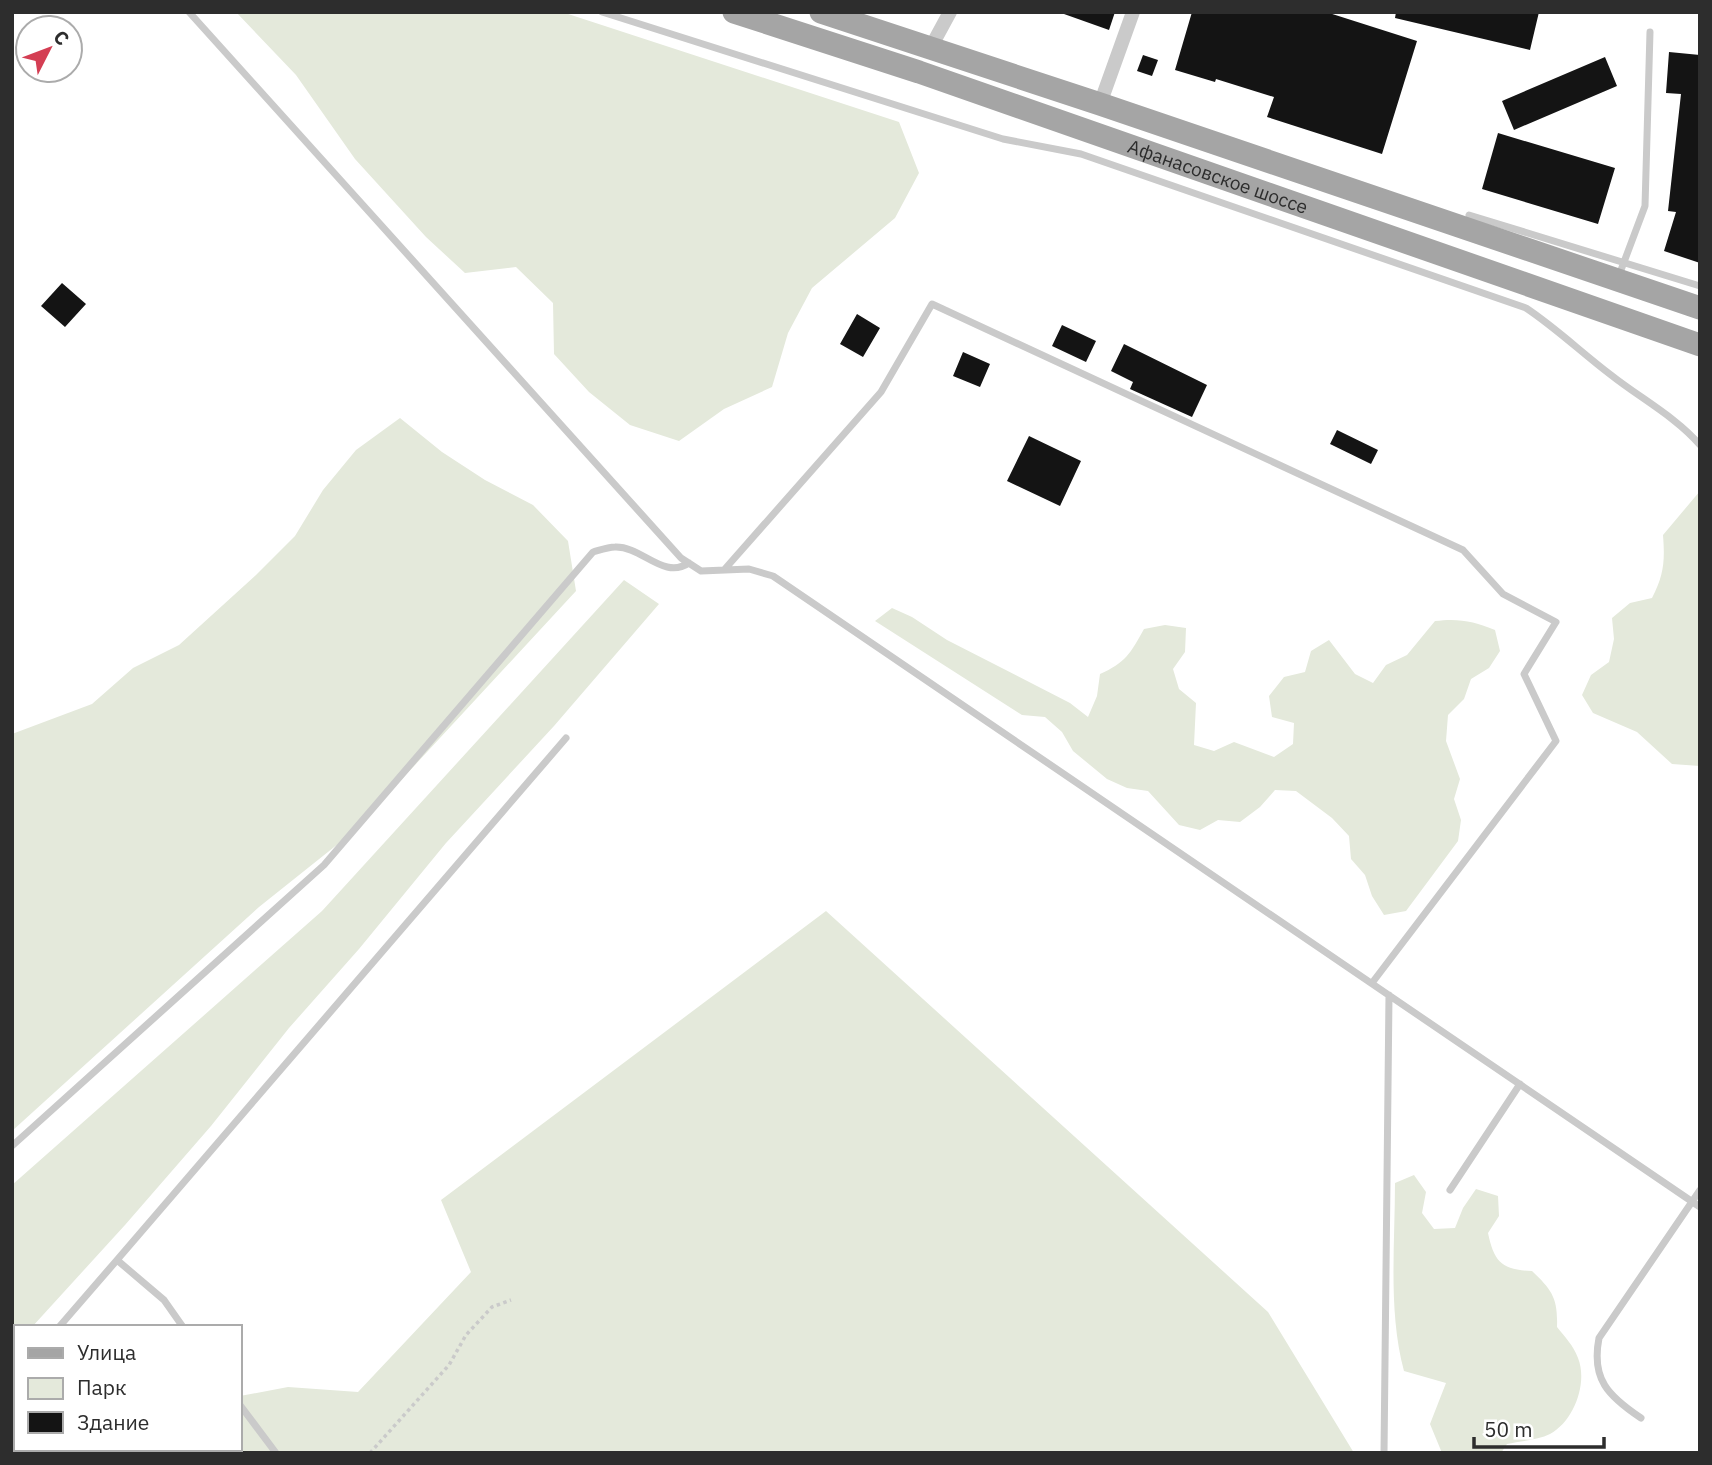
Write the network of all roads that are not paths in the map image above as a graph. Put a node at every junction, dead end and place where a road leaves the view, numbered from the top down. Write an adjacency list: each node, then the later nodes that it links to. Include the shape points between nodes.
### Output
1 (189, 12): 16 (lane)
2 (602, 12): 15 (lane, via 1003,139 1081,154 1526,308)
3 (734, 12): 14 (main road, Афанасовское шоссе, via 919,72)
4 (950, 12): 8 (street)
5 (1133, 12): 9 (street)
6 (823, 13): 8 (main road, Афанасовское шоссе)
7 (1650, 32): 11 (lane, via 1645,206)
8 (931, 47): 9 (main road, Афанасовское шоссе)
9 (1100, 104): 11 (main road, Афанасовское шоссе)
10 (1469, 215): 11 (lane)
11 (1621, 271): 12 (lane); 13 (main road, Афанасовское шоссе)
12 (1700, 286)
13 (1700, 308)
14 (1700, 345)
15 (1700, 445)
16 (689, 563): 17 (lane, via 701,571); 22 (lane, via 667,568 617,547 593,552 324,864)
17 (724, 570): 19 (lane, via 749,569 773,576); 19 (lane, via 881,392 932,304 1464,550 1503,594 1556,622 1524,674 1556,741)
18 (566, 738): 27 (lane)
19 (1372, 983): 20 (lane)
20 (1389, 995): 21 (lane); 33 (lane)
21 (1520, 1084): 23 (lane); 25 (lane)
22 (12, 1146)
23 (1450, 1190)
24 (1700, 1190): 25 (lane)
25 (1692, 1202): 26 (lane); 31 (lane, via 1599,1338 1595,1357 1599,1376 1608,1392)
26 (1700, 1207)
27 (117, 1260): 28 (lane); 29 (lane, via 164,1300)
28 (61, 1325)
29 (182, 1325)
30 (242, 1408): 32 (lane)
31 (1641, 1418)
32 (276, 1453)
33 (1384, 1453)

